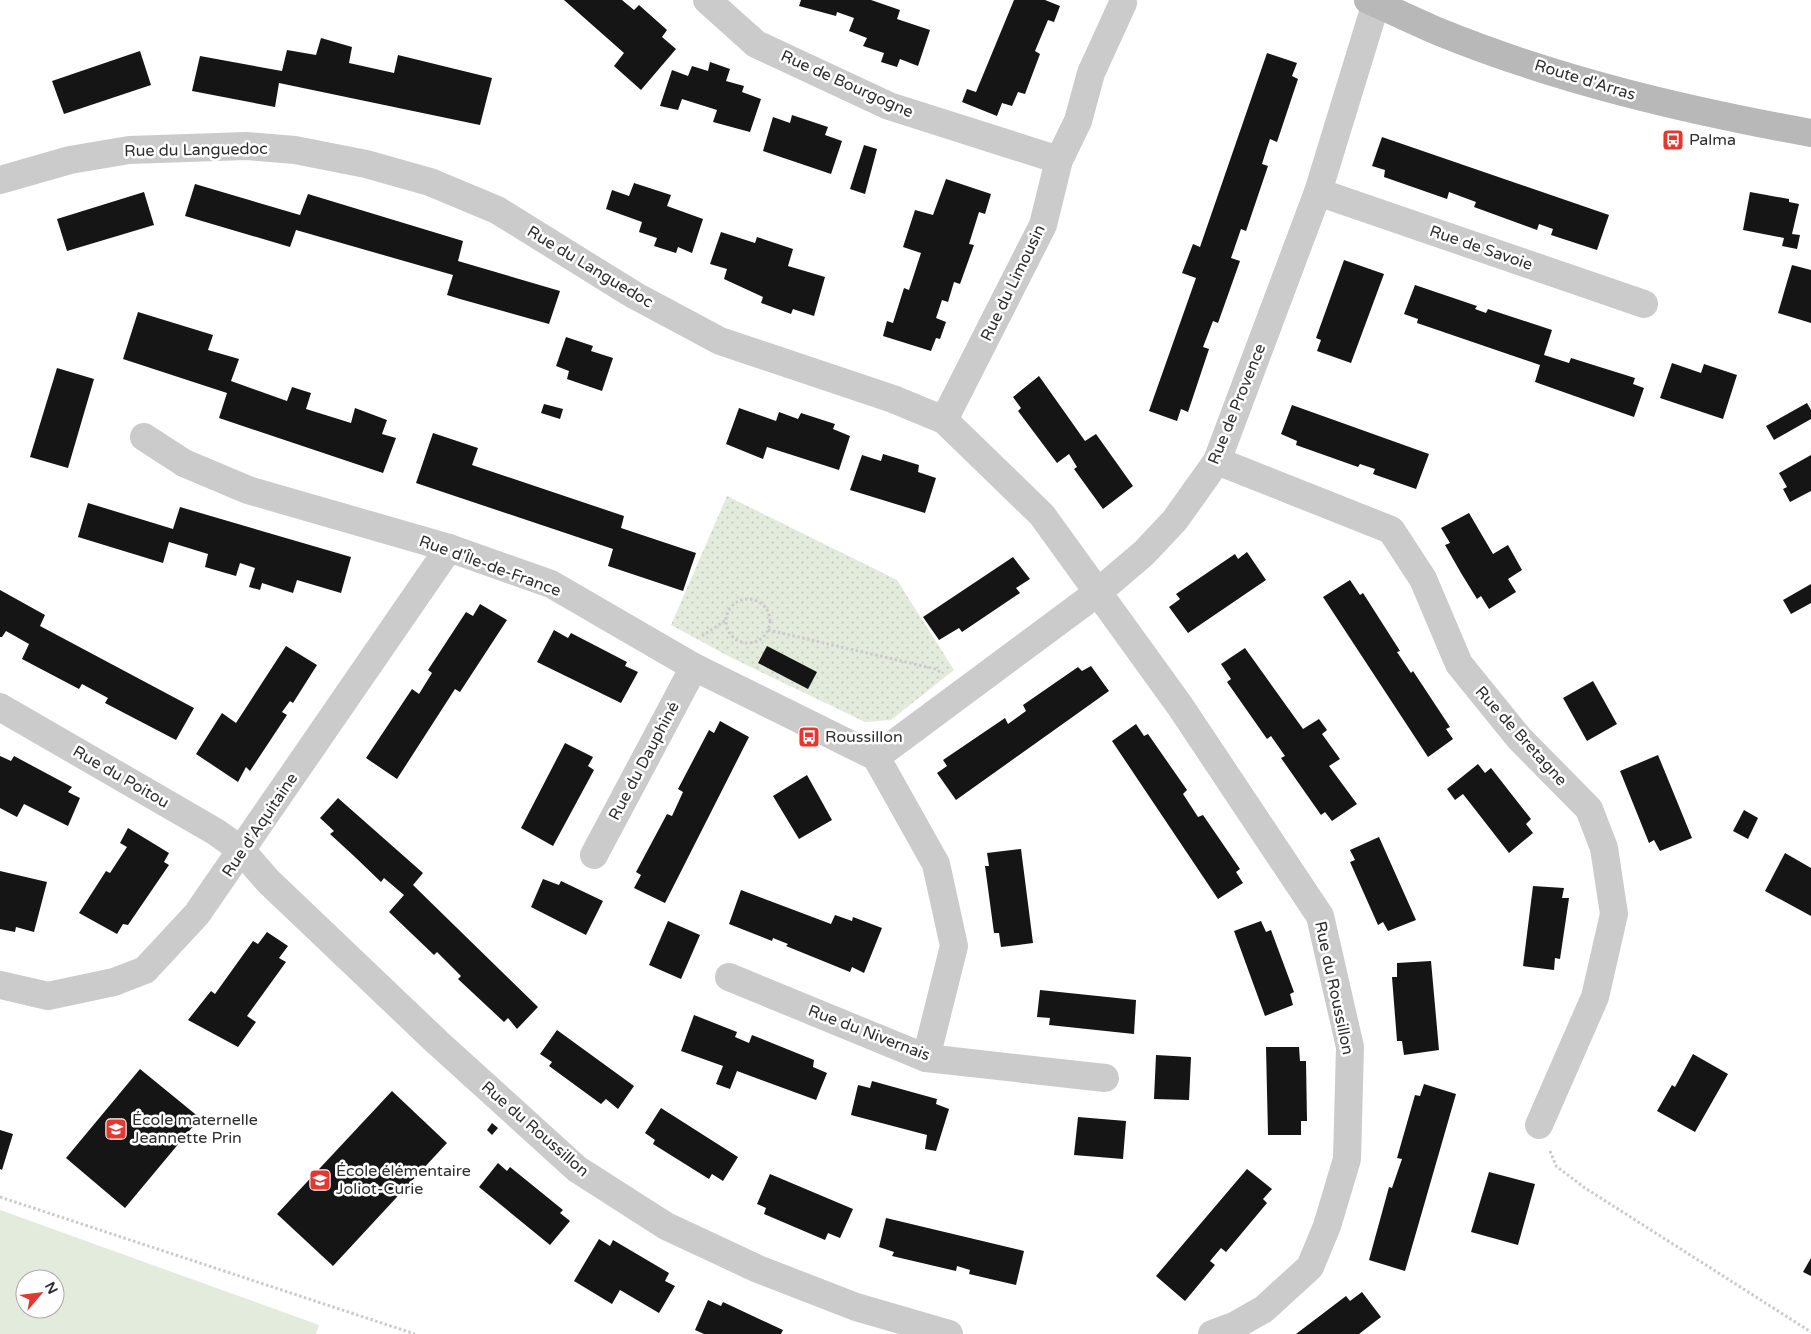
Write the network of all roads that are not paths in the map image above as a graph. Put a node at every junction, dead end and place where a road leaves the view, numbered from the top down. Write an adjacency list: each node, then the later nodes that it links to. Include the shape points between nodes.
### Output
1 (708, 0): 5 (street, Rue de Bourgogne, via 756,44 889,106)
2 (1372, 2): 4 (main road, Route d'Arras, via 1438,31 1590,83 1663,103); 7 (street, Rue de Provence)
3 (1123, 4): 5 (street, Rue du Limousin, via 1090,73 1078,121)
4 (1811, 133)
5 (1059, 160): 9 (street, Rue du Limousin, via 1043,225)
6 (0, 180): 9 (street, Rue du Languedoc, via 70,160 129,150 246,146 295,150 366,164 430,182 497,210 634,296 720,341 893,399)
7 (1318, 192): 8 (street, Rue de Savoie); 11 (street, Rue de Provence)
8 (1644, 304)
9 (944, 420): 13 (street, Rue du Languedoc, via 1042,515)
10 (144, 437): 12 (street, Rue d'Île-de-France, via 184,463 248,490)
11 (1217, 461): 13 (street, Rue de Provence, via 1175,520 1144,553); 23 (street, Rue de Bretagne, via 1391,530 1423,579 1459,664 1519,738 1589,809 1604,848 1614,914 1595,997)
12 (449, 548): 14 (street, Rue d'Île-de-France, via 551,584); 17 (street, Rue d'Aquitaine)
13 (1097, 593): 16 (street, Rue de Provence); 25 (street, Rue du Roussillon, via 1180,706 1320,916 1350,1047 1347,1159 1327,1226 1310,1267 1264,1308 1236,1325)
14 (694, 667): 16 (street, Rue d'Île-de-France); 18 (street, Rue du Dauphiné)
15 (0, 707): 17 (street, Rue du Poitou, via 216,832)
16 (876, 756): 21 (street, via 936,864 954,946)
17 (241, 850): 20 (street, Rue d'Aquitaine, via 197,914 145,970 114,982 48,996); 24 (street, Rue du Roussillon, via 268,881 437,1042 577,1169 666,1226 758,1269 856,1306)
18 (594, 855)
19 (729, 977): 21 (street, Rue du Nivernais)
20 (0, 985)
21 (926, 1058): 22 (street, Rue du Nivernais)
22 (1105, 1078)
23 (1539, 1125)
24 (949, 1334)
25 (1212, 1334)

